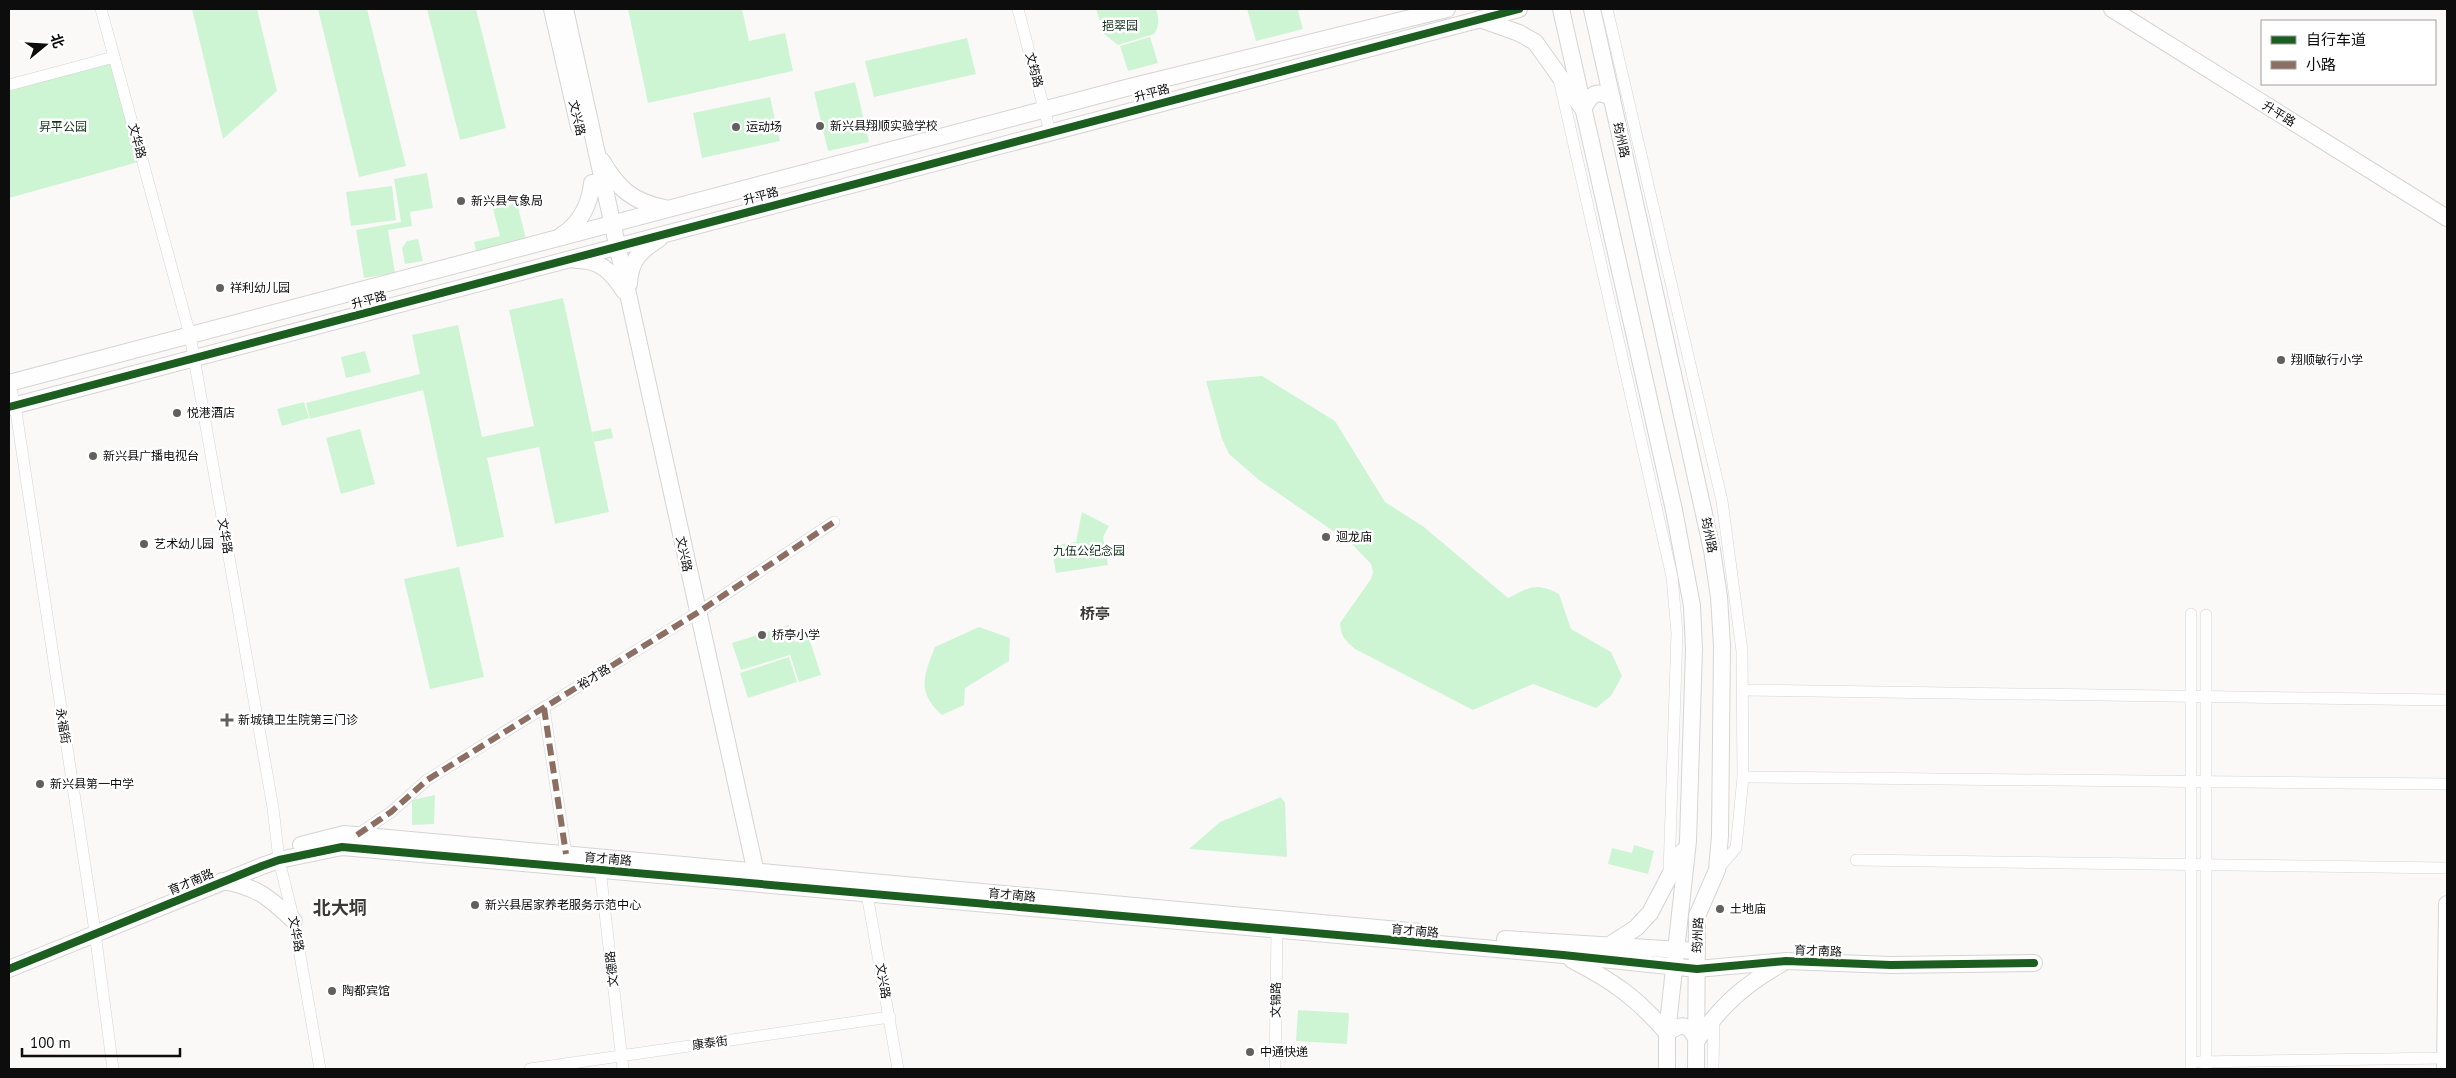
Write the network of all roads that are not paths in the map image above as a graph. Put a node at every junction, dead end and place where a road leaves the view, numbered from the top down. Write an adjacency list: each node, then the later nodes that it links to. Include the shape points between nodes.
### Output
1 (101, 9): 12 (street, 文华路)
2 (552, 9): 20 (street, 文兴路)
3 (565, 9): 19 (street, 文兴路)
4 (1018, 9): 16 (street, 文筠路)
5 (1447, 9): 16 (street, 升平路)
6 (1519, 9): 11 (street, 升平路)
7 (1560, 9): 17 (street, 筠州路)
8 (1592, 9): 15 (street, 筠州路)
9 (1607, 9): 37 (street, via 1722,501 1742,651)
10 (2112, 9): 22 (street, 升平路)
11 (1480, 19): 13 (street, via 1519,32 1535,42); 18 (street, 升平路)
12 (114, 57): 14 (street); 29 (street, 文华路)
13 (1558, 75): 17 (street); 57 (street, via 1672,577 1677,633)
14 (9, 85)
15 (1612, 98): 17 (street, via 1596,92); 55 (street, 筠州路, via 1712,550 1719,597 1722,654)
16 (1044, 109): 18 (street, 文筠路); 21 (street, 升平路)
17 (1583, 109): 47 (street, 筠州路, via 1674,510 1692,606 1694,649)
18 (1050, 132): 24 (street, 升平路)
19 (595, 148): 21 (street, via 619,186 632,198); 23 (street, 文兴路)
20 (592, 183): 23 (street, 文兴路); 25 (street, via 583,215 571,230)
21 (668, 209): 23 (street, 升平路)
22 (2447, 218)
23 (612, 224): 25 (street, 升平路); 26 (street, 文兴路)
24 (668, 232): 26 (street, 升平路); 28 (street, via 642,250 633,262)
25 (558, 238): 29 (street, 升平路)
26 (617, 246): 27 (street, 升平路); 28 (street, 文兴路)
27 (559, 261): 28 (street, via 586,260 609,270); 30 (street, 升平路)
28 (628, 299): 34 (street, 文兴路)
29 (190, 335): 30 (street, 文华路); 31 (street, 升平路)
30 (194, 358): 32 (street, 升平路); 49 (street, 文华路, via 272,798)
31 (9, 383): 32 (street, 永福街)
32 (12, 406): 62 (street, 永福街)
33 (834, 522): 34 (street, 裕才路)
34 (698, 613): 41 (street, 裕才路); 56 (street, 文兴路)
35 (2191, 614): 38 (street)
36 (2206, 615): 39 (street)
37 (1743, 690): 38 (street); 42 (street)
38 (2191, 697): 39 (street); 43 (street)
39 (2206, 697): 40 (street); 44 (street)
40 (2447, 700)
41 (544, 708): 46 (street, 裕才路, via 427,780 391,812); 48 (street)
42 (1743, 777): 43 (street); 55 (street, via 1736,848)
43 (2191, 782): 44 (street); 51 (street)
44 (2206, 782): 45 (street); 52 (street)
45 (2447, 784)
46 (357, 835): 48 (street, 育才南路); 49 (street, 育才南路, via 344,834)
47 (1688, 841): 57 (street); 65 (street, 筠州路)
48 (566, 854): 56 (street, 育才南路)
49 (278, 856): 54 (street, 育才南路, via 342,847); 58 (street, 育才南路); 61 (street, 文华路); 62 (street, 育才南路)
50 (1856, 860): 51 (street)
51 (2191, 864): 52 (street); 83 (street)
52 (2206, 865): 53 (street); 81 (street)
53 (2447, 868)
54 (600, 869): 56 (street, 育才南路); 78 (street, 文德路)
55 (1717, 870): 66 (street, 筠州路, via 1697,916)
56 (757, 878): 59 (street, 育才南路); 64 (street, 育才南路)
57 (1669, 879): 64 (street, via 1650,913 1636,928)
58 (222, 882): 61 (street, via 254,888); 62 (street, 育才南路)
59 (867, 894): 63 (street, 育才南路); 75 (street, 文兴路)
60 (2447, 904): 80 (street)
61 (294, 920): 85 (street, 文华路)
62 (95, 930): 68 (street, 育才南路); 72 (street, 育才南路); 84 (street, 永福街)
63 (1277, 932): 67 (street, 育才南路); 89 (street, 文锦路)
64 (1608, 946): 65 (street, 育才南路)
65 (1676, 950): 66 (street, 育才南路); 71 (street, 筠州路)
66 (1697, 951): 73 (street, 筠州路)
67 (1563, 955): 71 (street, 育才南路); 76 (street, via 1611,980 1653,1016)
68 (9, 959)
69 (1786, 961): 70 (street, 育才南路, via 1891,965); 73 (street, 育才南路); 74 (street, via 1751,981)
70 (2034, 962)
71 (1674, 967): 73 (street, 育才南路); 76 (street, 筠州路)
72 (9, 969)
73 (1697, 969): 77 (street, 筠州路)
74 (1714, 1016): 77 (street); 92 (street)
75 (890, 1018): 78 (street, 康泰街); 88 (street, 文兴路)
76 (1667, 1033): 77 (street, via 1683,1026 1690,1029); 90 (street, 筠州路)
77 (1697, 1040): 91 (street, 筠州路)
78 (621, 1056): 86 (street, 康泰街); 87 (street, 文德路)
79 (2358, 1064): 80 (street); 82 (street)
80 (2445, 1064)
81 (2206, 1065): 82 (street); 83 (street)
82 (2284, 1065)
83 (2191, 1066)
84 (113, 1069)
85 (320, 1069)
86 (530, 1069)
87 (624, 1069)
88 (898, 1069)
89 (1275, 1069)
90 (1667, 1069)
91 (1696, 1069)
92 (1713, 1069)

